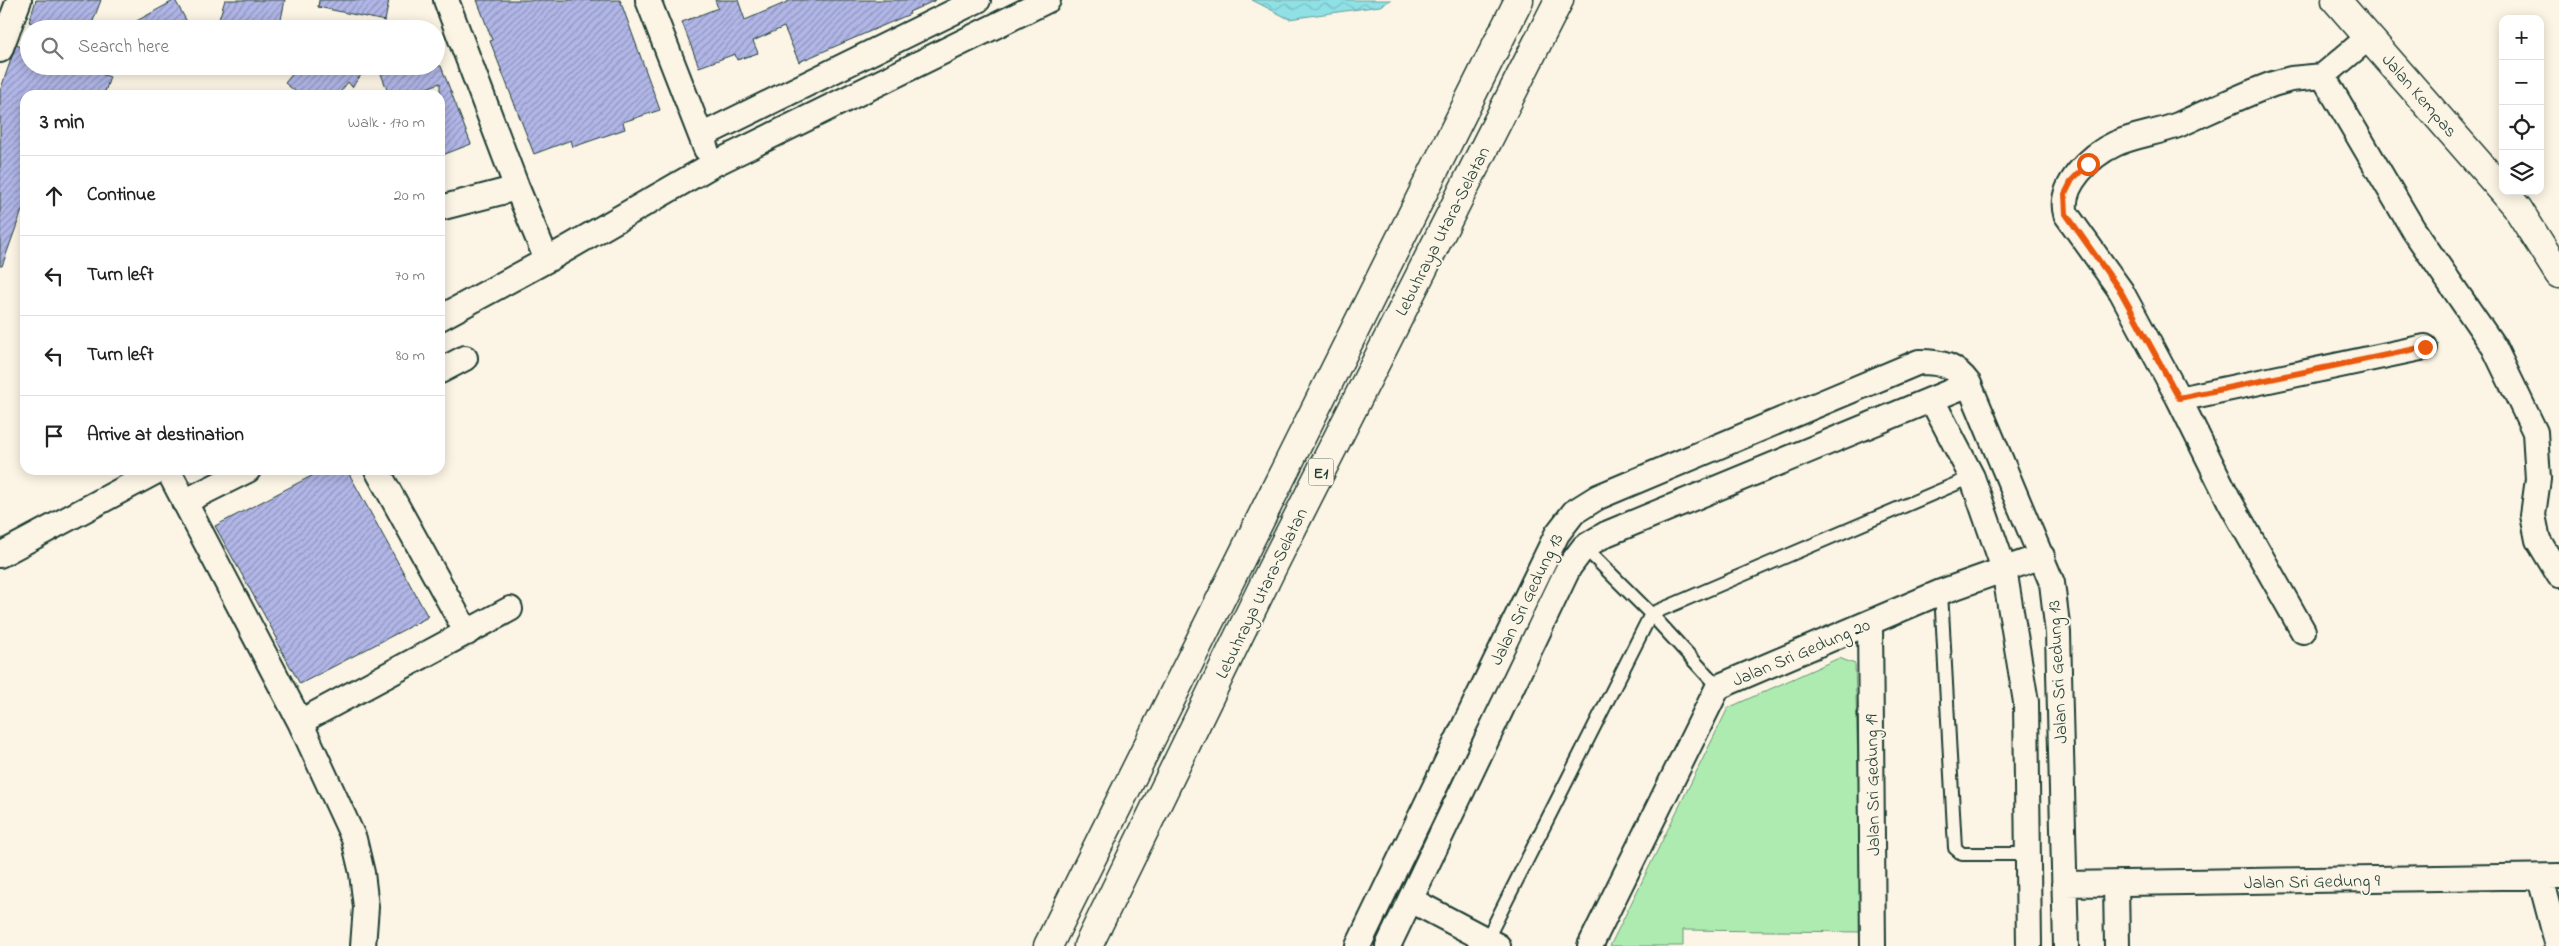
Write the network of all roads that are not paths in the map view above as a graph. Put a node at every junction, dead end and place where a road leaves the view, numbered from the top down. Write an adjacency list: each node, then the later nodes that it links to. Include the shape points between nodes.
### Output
1 (19, 0): 10 (street)
2 (446, 0): 15 (street)
3 (648, 0): 12 (street)
4 (978, 0): 12 (street)
5 (1048, 0): 13 (street)
6 (1519, 0): 53 (main road, Lebuhraya Utara–Selatan / E1)
7 (1559, 0): 54 (main road, Lebuhraya Utara–Selatan / E1, via 1270,572)
8 (2336, 0): 9 (main road, Jalan Kempas)
9 (2369, 37): 11 (street); 14 (main road, Jalan Kempas)
10 (0, 50)
11 (2323, 76): 25 (street, via 2273,84 2172,127 2113,145 2072,180 2065,194 2066,214 2121,292); 37 (street, via 2413,229 2494,347 2534,432 2538,478 2533,515 2538,540)
12 (701, 136): 13 (street)
13 (712, 164): 18 (street)
14 (2499, 186)
15 (517, 188): 17 (street); 18 (street)
16 (2506, 195): 19 (main road, Jalan Kempas)
17 (445, 207)
18 (547, 260): 20 (street)
19 (2559, 274)
20 (445, 315)
21 (2425, 347): 25 (street)
22 (464, 358): 23 (street)
23 (445, 368)
24 (1970, 384): 26 (street, Jalan Sri Gedung 13); 35 (street, Jalan Sri Gedung 13); 55 (street, Jalan Sri Gedung 13, via 1950,364 1919,362 1598,496 1574,512 1557,534)
25 (2179, 398): 42 (street, via 2230,502)
26 (1932, 400): 31 (street, Jalan Sri Gedung 13); 33 (street, Jalan Sri Gedung 13, via 1606,534)
27 (150, 475): 34 (street)
28 (170, 475): 32 (street)
29 (238, 475): 32 (street)
30 (380, 475): 43 (street)
31 (1972, 477): 36 (street, Jalan Sri Gedung 13); 40 (lane)
32 (184, 502): 45 (street)
33 (1584, 547): 40 (lane); 50 (street, Jalan Sri Gedung 13, via 1569,567)
34 (0, 555)
35 (2042, 556): 36 (street, Jalan Sri Gedung 20); 48 (street, Jalan Sri Gedung 13, via 2057,610)
36 (2004, 570): 38 (street, Jalan Sri Gedung 20); 46 (street, Jalan Sri Gedung 13, via 2026,702)
37 (2559, 575)
38 (1941, 592): 41 (street, Jalan Sri Gedung 20); 46 (lane, via 1954,848 1962,854)
39 (510, 609): 43 (street)
40 (1651, 614): 44 (lane); 51 (lane)
41 (1870, 623): 44 (street, Jalan Sri Gedung 20); 58 (street, Jalan Sri Gedung 19)
42 (2303, 631)
43 (467, 633): 45 (street)
44 (1718, 687): 57 (street, Jalan Sri Gedung 20)
45 (300, 722): 52 (street, via 354,839 366,907)
46 (2028, 854): 59 (street, Jalan Sri Gedung 13)
47 (2549, 877): 49 (street, Jalan Sri Gedung 9); 62 (street)
48 (2064, 884): 49 (street, Jalan Sri Gedung 9); 60 (street, Jalan Sri Gedung 13)
49 (2116, 884): 61 (street)
50 (1411, 900): 51 (street); 56 (street, Jalan Sri Gedung 13)
51 (1489, 944)
52 (363, 946)
53 (1048, 946)
54 (1088, 946)
55 (1358, 946)
56 (1388, 946)
57 (1590, 946)
58 (1874, 946)
59 (2029, 946)
60 (2066, 946)
61 (2116, 946)
62 (2558, 946)

